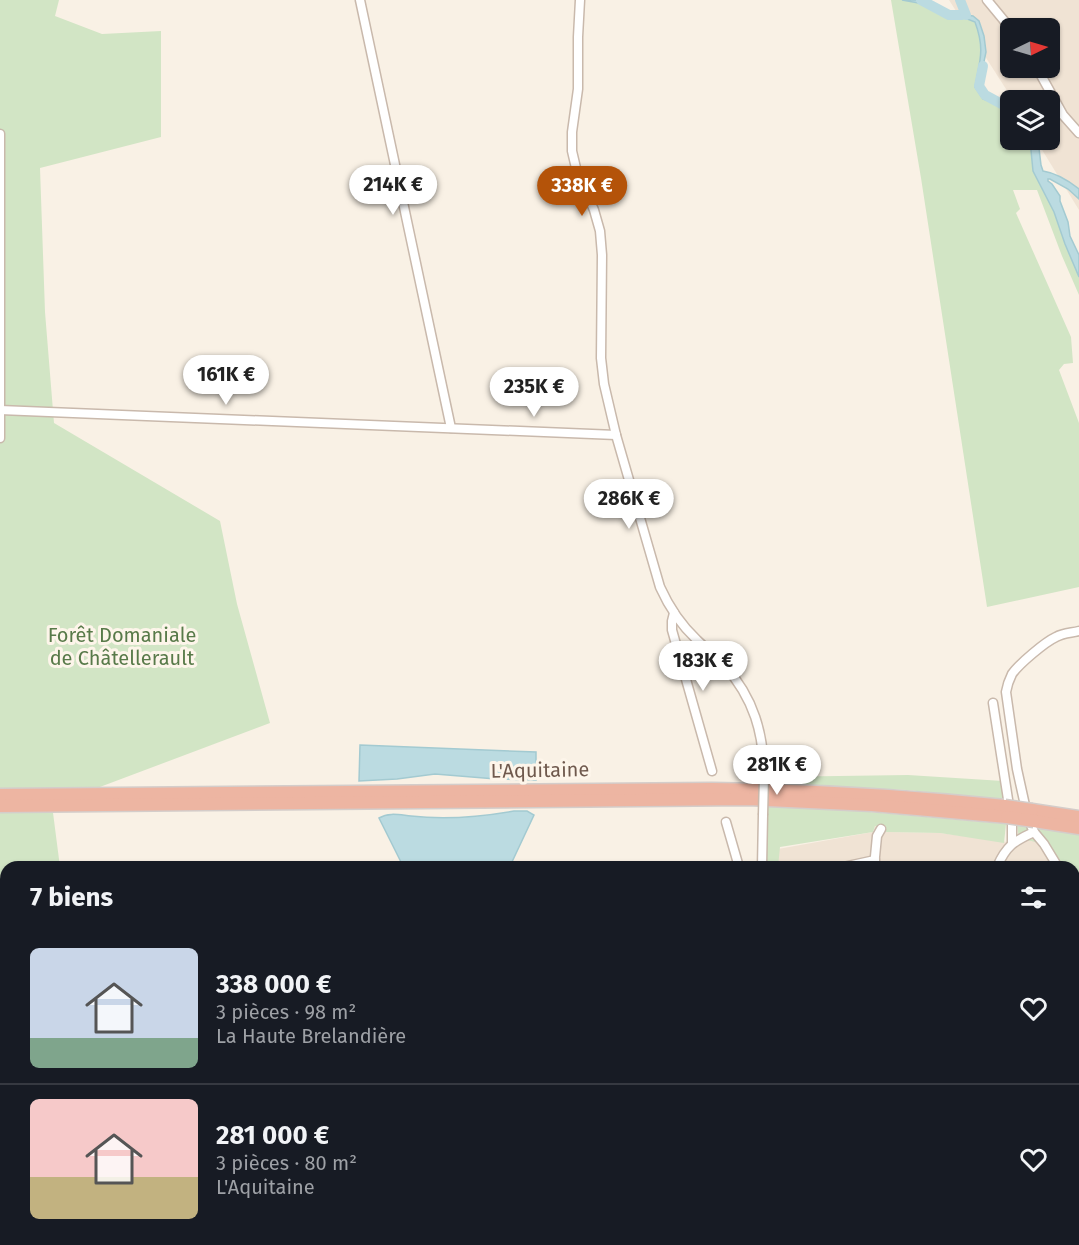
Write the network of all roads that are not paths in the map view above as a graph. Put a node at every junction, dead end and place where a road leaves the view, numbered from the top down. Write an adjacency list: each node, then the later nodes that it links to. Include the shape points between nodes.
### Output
1 (360, 0): 9 (street)
2 (580, 0): 10 (street, via 572,151 600,231 601,358)
3 (987, 0): 4 (street)
4 (1002, 18)
5 (1042, 78): 6 (street, via 1063,116)
6 (1078, 129)
7 (0, 134): 8 (street)
8 (0, 410): 9 (street); 11 (street)
9 (451, 428): 10 (street)
10 (616, 435): 12 (street, via 655,570)
11 (0, 438)
12 (674, 613): 15 (street, via 672,630); 26 (street, bridge, via 742,688 757,722 763,743)
13 (1079, 632): 20 (street, via 1053,638 1017,669 1008,684 1006,699 1017,768 1028,819)
14 (993, 704): 24 (street)
15 (712, 771)
16 (0, 795): 18 (highway, L'Aquitaine, via 712,789 916,797)
17 (0, 806): 18 (highway, L'Aquitaine, via 736,799)
18 (1006, 812): 20 (highway, L'Aquitaine, bridge)
19 (1079, 817): 20 (highway, L'Aquitaine)
20 (1033, 821): 22 (highway, L'Aquitaine); 24 (street); 29 (street)
21 (726, 822): 25 (street)
22 (1079, 828)
23 (881, 829): 27 (street)
24 (1012, 843): 28 (street)
25 (737, 861)
26 (762, 861)
27 (874, 861)
28 (1001, 861)
29 (1054, 861)

